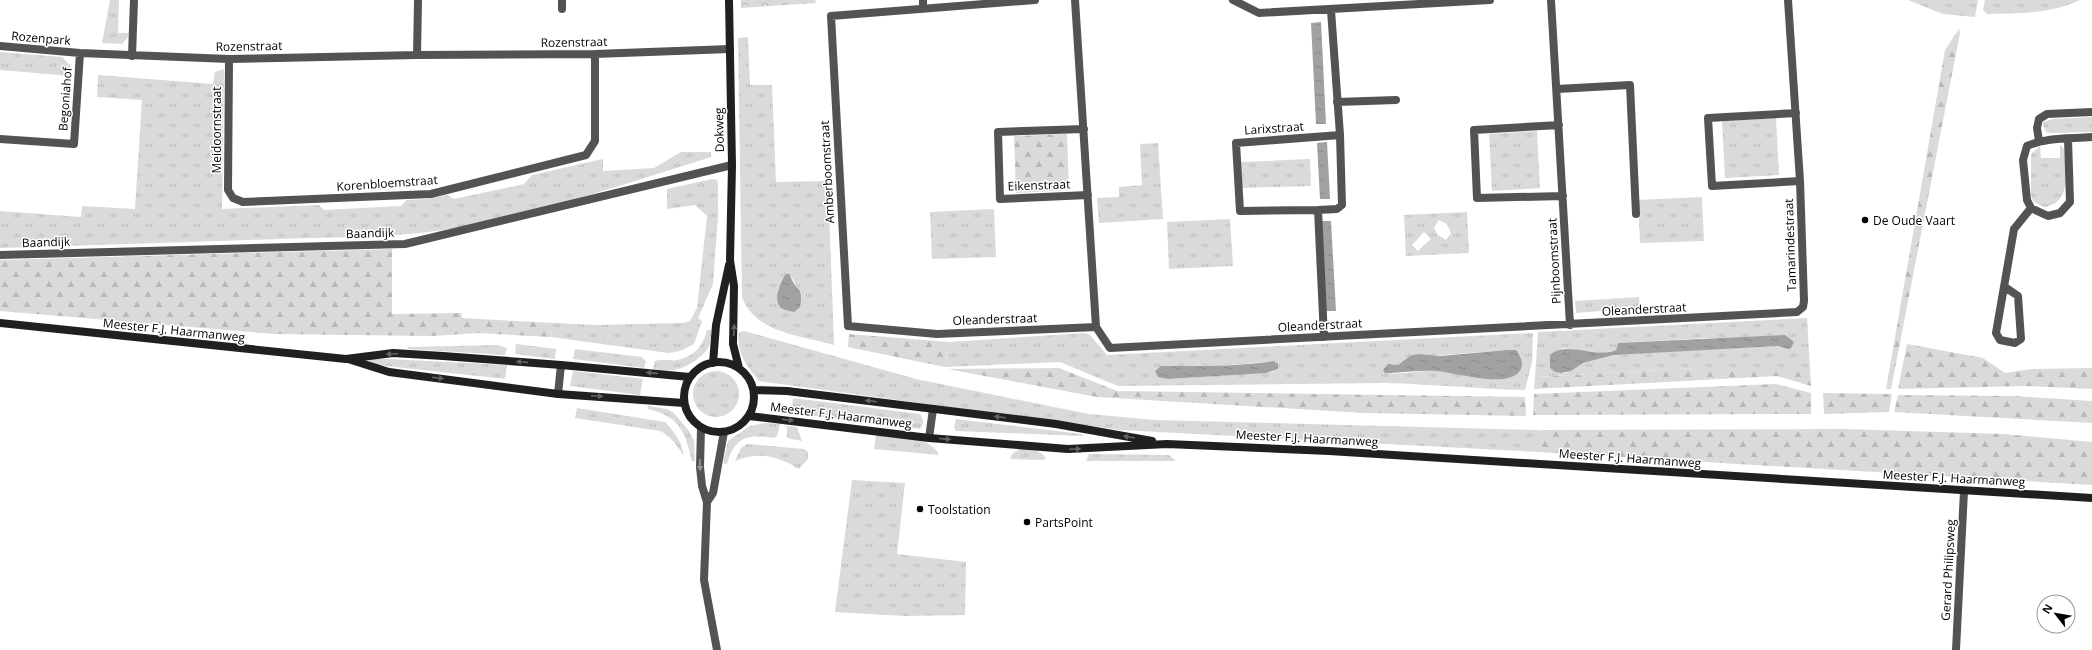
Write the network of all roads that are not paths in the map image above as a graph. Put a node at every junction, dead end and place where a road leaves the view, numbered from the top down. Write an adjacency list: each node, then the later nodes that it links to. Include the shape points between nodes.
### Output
1 (134, 0): 21 (street)
2 (418, 0): 20 (street)
3 (562, 0): 14 (street)
4 (729, 0): 17 (main road, Dokweg)
5 (1035, 0): 13 (street)
6 (1076, 0): 29 (street, Eikenstraat)
7 (1233, 0): 11 (street)
8 (1490, 0): 12 (street)
9 (1551, 0): 23 (street, Pijnboomstraat)
10 (1788, 0): 27 (street, Tamarindestraat)
11 (1242, 3): 15 (street, via 1259,13)
12 (1372, 3): 15 (street)
13 (923, 4): 49 (street, Amberboomstraat, via 831,16)
14 (562, 9)
15 (1331, 10): 25 (street, Larixstraat)
16 (0, 46): 18 (street, Rozenpark)
17 (730, 49): 19 (street, Rozenstraat); 35 (main road, Dokweg)
18 (80, 53): 21 (street, Rozenstraat); 32 (street, Begoniahof, via 74,144)
19 (595, 54): 20 (street, Rozenstraat); 39 (street, Korenbloemstraat, via 596,141 586,155 431,194 243,202)
20 (418, 55): 22 (street, Rozenstraat)
21 (132, 56): 22 (street, Rozenstraat)
22 (229, 60): 39 (street, Meidoornstraat, via 228,190)
23 (1557, 89): 28 (street, Pijnboomstraat); 42 (street, via 1630,85)
24 (1396, 100): 25 (street)
25 (1337, 102): 30 (street, Larixstraat)
26 (2092, 112): 34 (street, via 2047,114 2039,119)
27 (1796, 113): 36 (street, Tamarindestraat); 36 (street, Tamarindestraat, via 1708,118 1712,186)
28 (1559, 125): 38 (street, Pijnboomstraat); 38 (street, via 1474,130 1477,198)
29 (1084, 129): 37 (street, Eikenstraat); 37 (street, Eikenstraat, via 998,132 1000,199)
30 (1340, 135): 41 (street, Larixstraat, via 1342,205 1337,209); 41 (street, Larixstraat, via 1236,143 1240,210)
31 (2092, 138): 33 (street)
32 (0, 139)
33 (2068, 139): 34 (street); 40 (street, via 2070,202 2060,213 2048,216)
34 (2038, 141): 40 (street, via 2027,146 2023,160 2027,200)
35 (732, 165): 43 (street, Baandijk, via 405,244); 44 (main road, Dokweg)
36 (1800, 181): 46 (street, Tamarindestraat)
37 (1088, 195): 50 (street, Eikenstraat)
38 (1563, 196): 48 (street, Pijnboomstraat)
39 (234, 198)
40 (2032, 208): 45 (street, via 2014,229)
41 (1318, 210): 51 (street)
42 (1636, 214)
43 (0, 255)
44 (730, 260): 53 (main road, Dokweg, via 716,325); 55 (main road, Dokweg, one-way to 44, via 733,344 734,286)
45 (2005, 287): 45 (street, via 1996,333 2000,340 2016,343 2021,339 2018,296)
46 (1802, 307): 48 (street, Oleanderstraat, via 1794,313)
47 (0, 323): 52 (main road, Meester F.J. Haarmanweg)
48 (1570, 325): 51 (street, Oleanderstraat)
49 (848, 326): 50 (street, Oleanderstraat, via 937,334)
50 (1096, 327): 51 (street, Oleanderstraat, via 1110,348)
51 (1324, 337)
52 (346, 359): 54 (main road, Meester F.J. Haarmanweg, one-way to 52, via 392,354); 58 (main road, Meester F.J. Haarmanweg, one-way to 58, via 389,372)
53 (712, 363): 55 (main road, via 726,363); 56 (main road, via 700,368)
54 (562, 364): 56 (main road, Meester F.J. Haarmanweg, one-way to 54); 58 (street)
55 (739, 368): 57 (main road, via 748,377)
56 (690, 377): 59 (main road)
57 (754, 390): 60 (main road, Meester F.J. Haarmanweg, one-way to 57, via 788,390); 61 (main road, via 754,403)
58 (558, 394): 59 (main road, Meester F.J. Haarmanweg, one-way to 59)
59 (684, 403): 62 (main road, via 690,418)
60 (933, 409): 64 (street); 65 (main road, Meester F.J. Haarmanweg, one-way to 60, via 1056,424)
61 (749, 416): 63 (main road, via 738,427); 64 (main road, Meester F.J. Haarmanweg, one-way to 64)
62 (701, 428): 63 (main road, via 712,432); 68 (street, one-way to 68, via 700,467)
63 (724, 432): 68 (street, via 713,493)
64 (929, 438): 65 (main road, Meester F.J. Haarmanweg, one-way to 65, via 1068,449)
65 (1167, 444): 66 (main road, Meester F.J. Haarmanweg, via 1329,451)
66 (1964, 490): 67 (main road, Meester F.J. Haarmanweg); 70 (street, Gerard Philipsweg)
67 (2092, 498)
68 (707, 502): 69 (street, via 704,580)
69 (717, 650)
70 (1956, 650)

